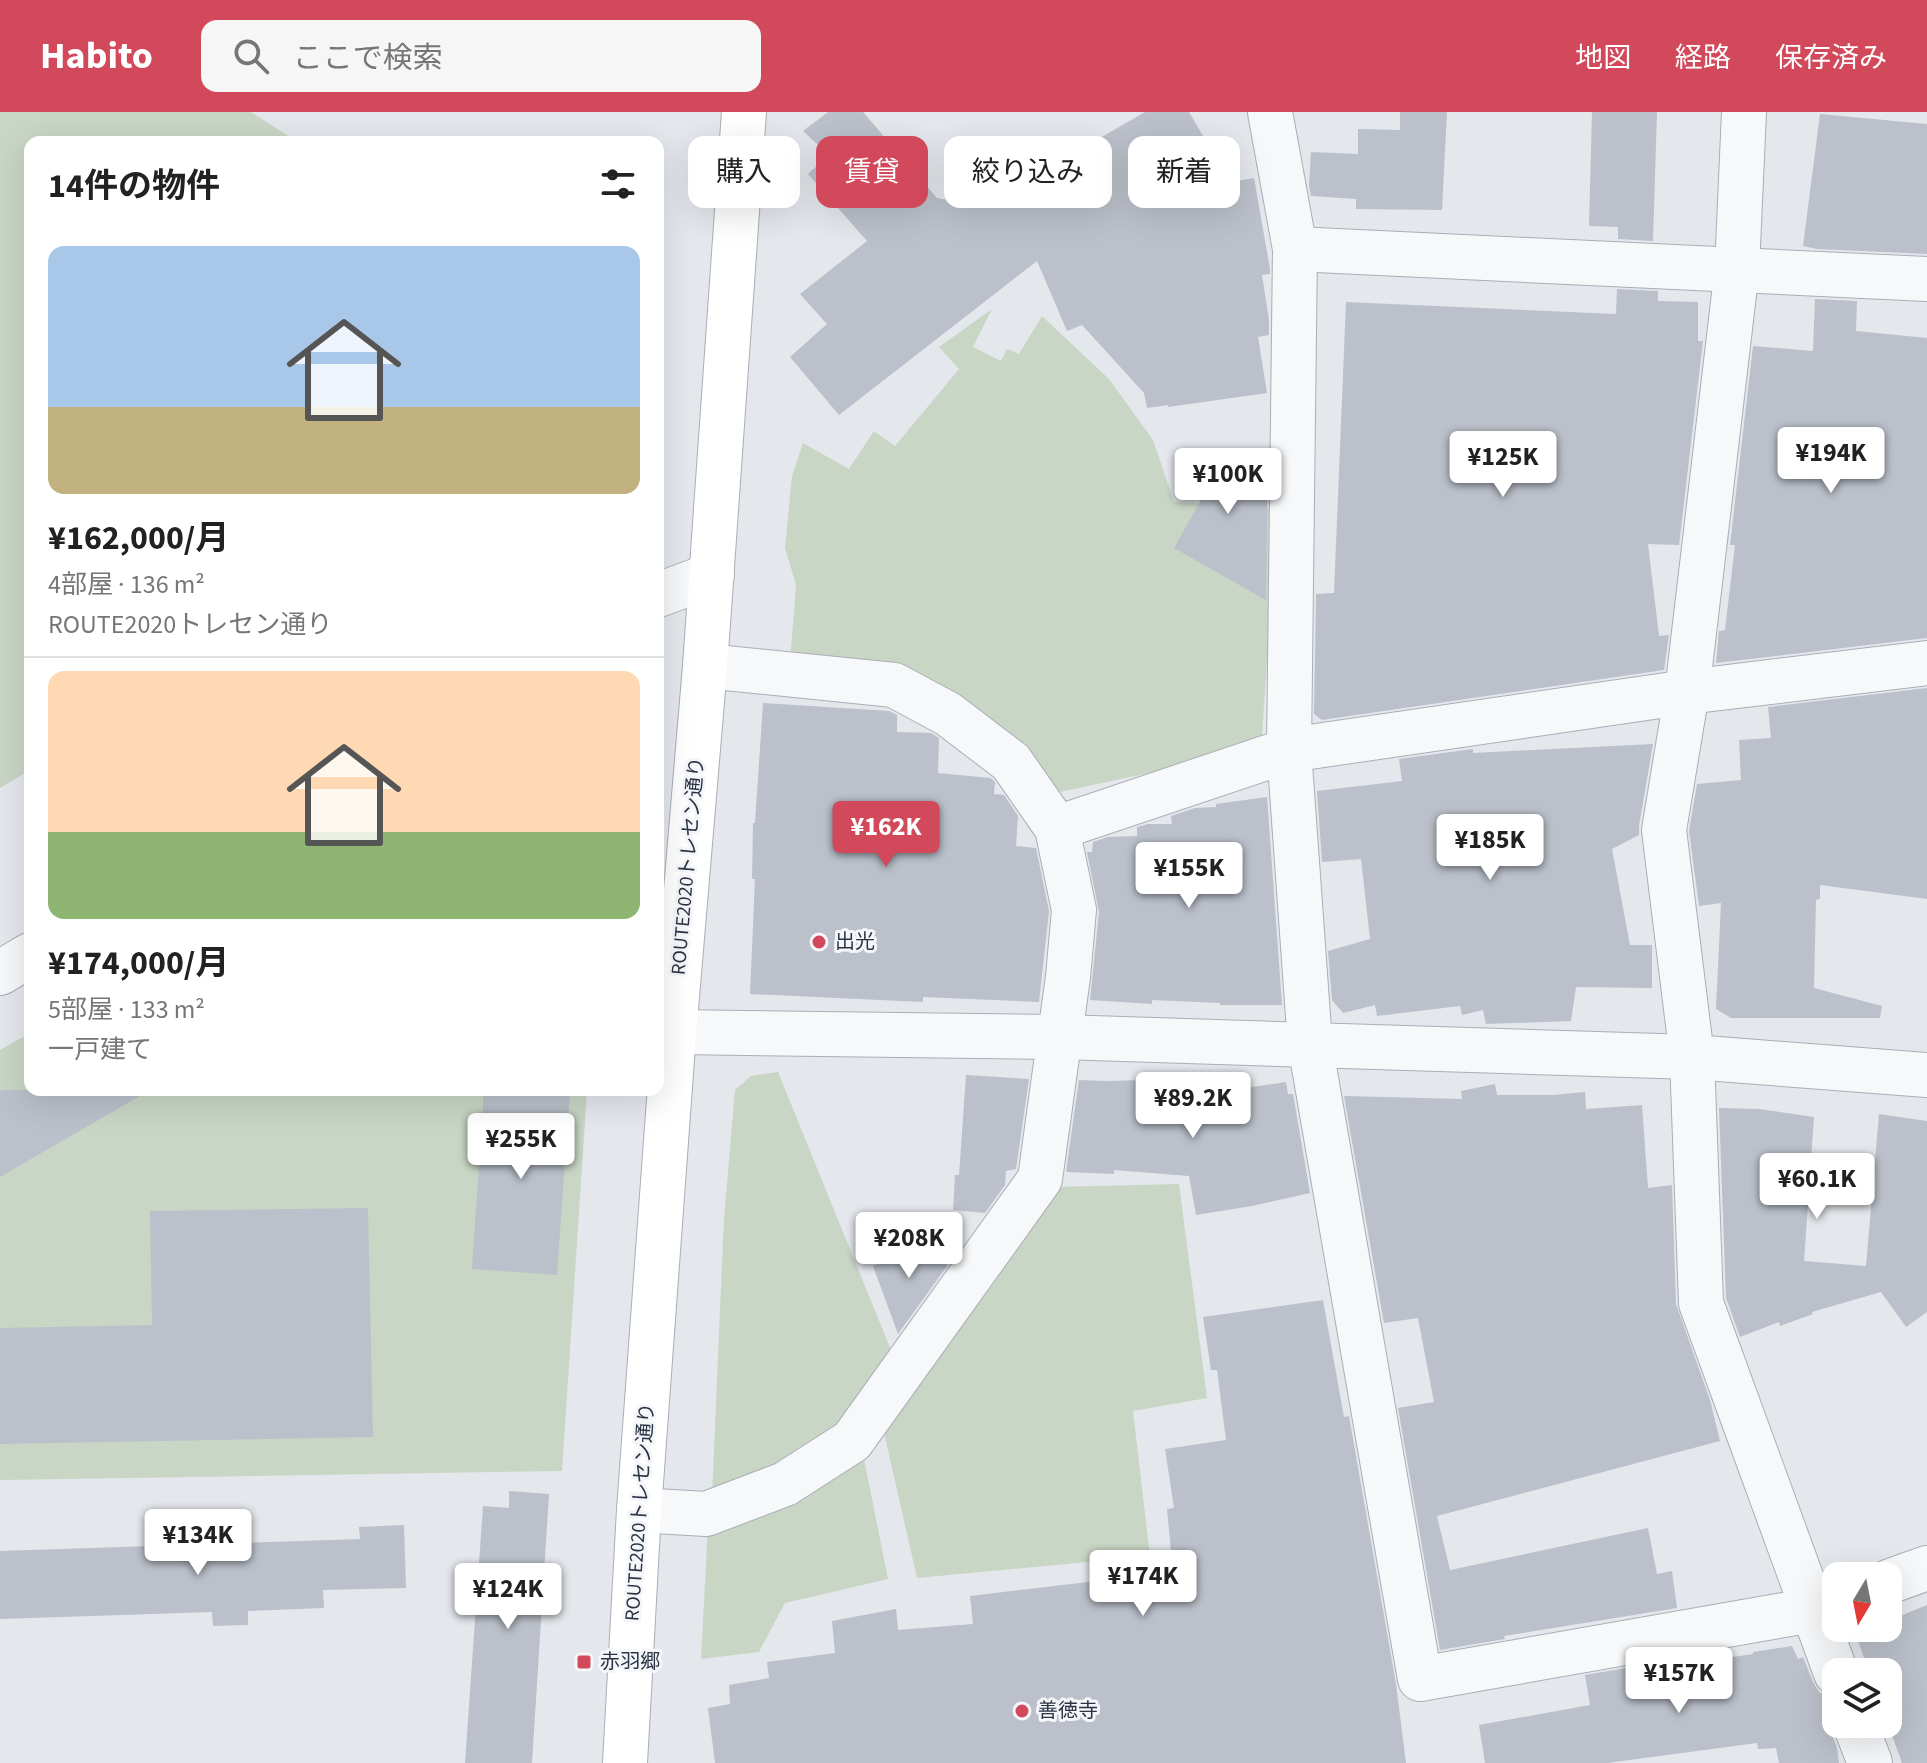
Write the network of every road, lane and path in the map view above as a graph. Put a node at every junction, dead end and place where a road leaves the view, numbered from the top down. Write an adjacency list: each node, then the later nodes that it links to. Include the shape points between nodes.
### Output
1 (744, 112): 7 (main road, ROUTE2020トレセン通り)
2 (1270, 112): 4 (street)
3 (1744, 112): 5 (street)
4 (1295, 249): 5 (street); 12 (street)
5 (1737, 269): 6 (street); 11 (street)
6 (1927, 279)
7 (712, 575): 8 (street); 10 (main road, ROUTE2020トレセン通り)
8 (664, 593)
9 (1927, 663): 11 (street)
10 (705, 666): 13 (street, via 894,685 948,714 1011,762); 16 (main road, ROUTE2020トレセン通り)
11 (1687, 692): 12 (street); 19 (street, via 1664,830)
12 (1289, 750): 13 (street); 18 (street)
13 (1057, 828): 17 (street, via 1074,910)
14 (24, 959): 15 (street)
15 (0, 973)
16 (674, 1032): 17 (street); 21 (main road, ROUTE2020トレセン通り)
17 (1060, 1037): 18 (street); 21 (street, via 1040,1179 852,1441 785,1484 706,1514)
18 (1310, 1044): 19 (street); 25 (street, via 1420,1679)
19 (1692, 1057): 20 (street); 24 (street, via 1701,1303)
20 (1927, 1075)
21 (639, 1510): 27 (main road, ROUTE2020トレセン通り)
22 (1927, 1568): 23 (street)
23 (1902, 1577)
24 (1822, 1601)
25 (1822, 1606)
26 (1860, 1738): 28 (street)
27 (625, 1763)
28 (1870, 1763)

